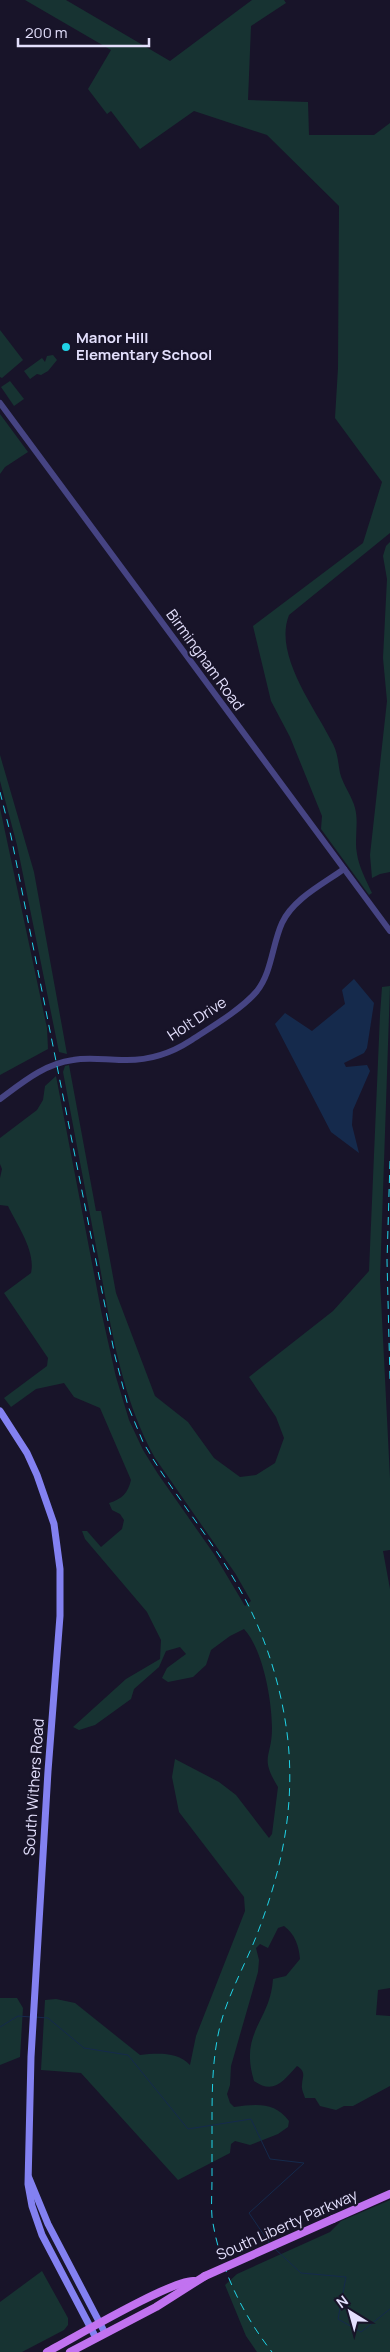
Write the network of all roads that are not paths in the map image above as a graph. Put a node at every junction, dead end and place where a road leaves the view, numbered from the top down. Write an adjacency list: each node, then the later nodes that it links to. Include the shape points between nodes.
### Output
1 (0, 403): 2 (street, Birmingham Road)
2 (344, 869): 3 (street, Birmingham Road); 4 (street, Holt Drive, via 289,912 256,992 191,1040 170,1052 146,1059 83,1058 58,1063 36,1073)
3 (390, 930)
4 (0, 1099)
5 (0, 1412): 6 (main road, South Withers Road, via 37,1475 54,1524 60,1569 60,1616 31,2057)
6 (29, 2178): 9 (main road, South Withers Road, via 48,2224); 10 (main road, South Withers Road, via 30,2199 42,2235)
7 (390, 2194): 8 (main road, South Liberty Parkway, bridge)
8 (194, 2281): 9 (main road, South Liberty Parkway, via 185,2281 164,2290); 11 (main road, South Liberty Parkway, via 163,2303)
9 (100, 2324): 10 (main road, South Liberty Parkway); 11 (main road, South Withers Road)
10 (91, 2329): 12 (main road, South Withers Road); 13 (main road, South Liberty Parkway)
11 (106, 2333): 12 (main road, South Liberty Parkway)
12 (96, 2338): 14 (main road, South Liberty Parkway)
13 (47, 2352)
14 (70, 2352)

